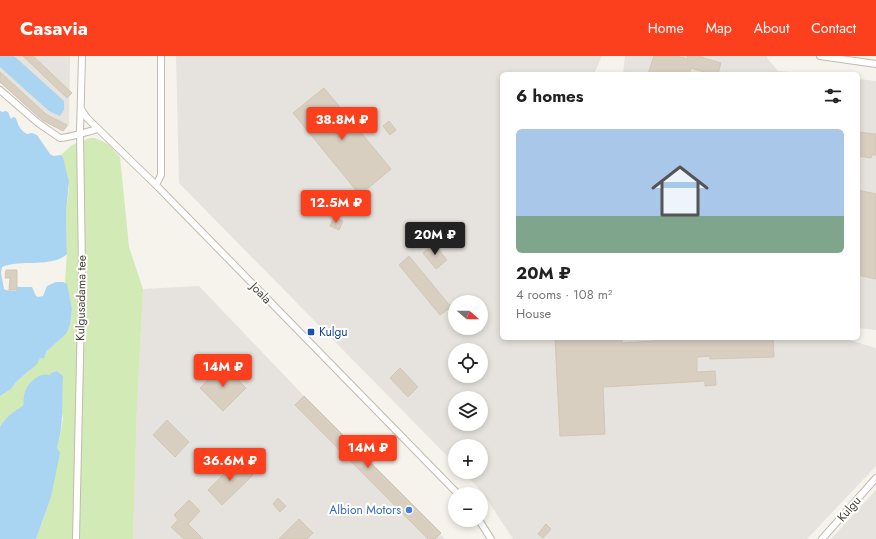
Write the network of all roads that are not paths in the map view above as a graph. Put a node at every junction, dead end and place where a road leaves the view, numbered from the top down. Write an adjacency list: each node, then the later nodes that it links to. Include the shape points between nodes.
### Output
1 (82, 56): 6 (street, Kulgusadama tee)
2 (161, 56): 9 (street, via 161,175)
3 (820, 56): 4 (street)
4 (876, 64)
5 (0, 90): 8 (street, via 38,123 60,138)
6 (81, 109): 7 (street, Joala); 8 (street, Kulgusadama tee)
7 (98, 129): 8 (street); 9 (street, Joala)
8 (80, 133): 13 (street, Kulgusadama tee, via 82,270)
9 (156, 185): 11 (street, Joala)
10 (876, 478): 15 (street, Kulgu)
11 (451, 487)
12 (483, 527): 14 (street)
13 (76, 539)
14 (491, 539)
15 (822, 539)

